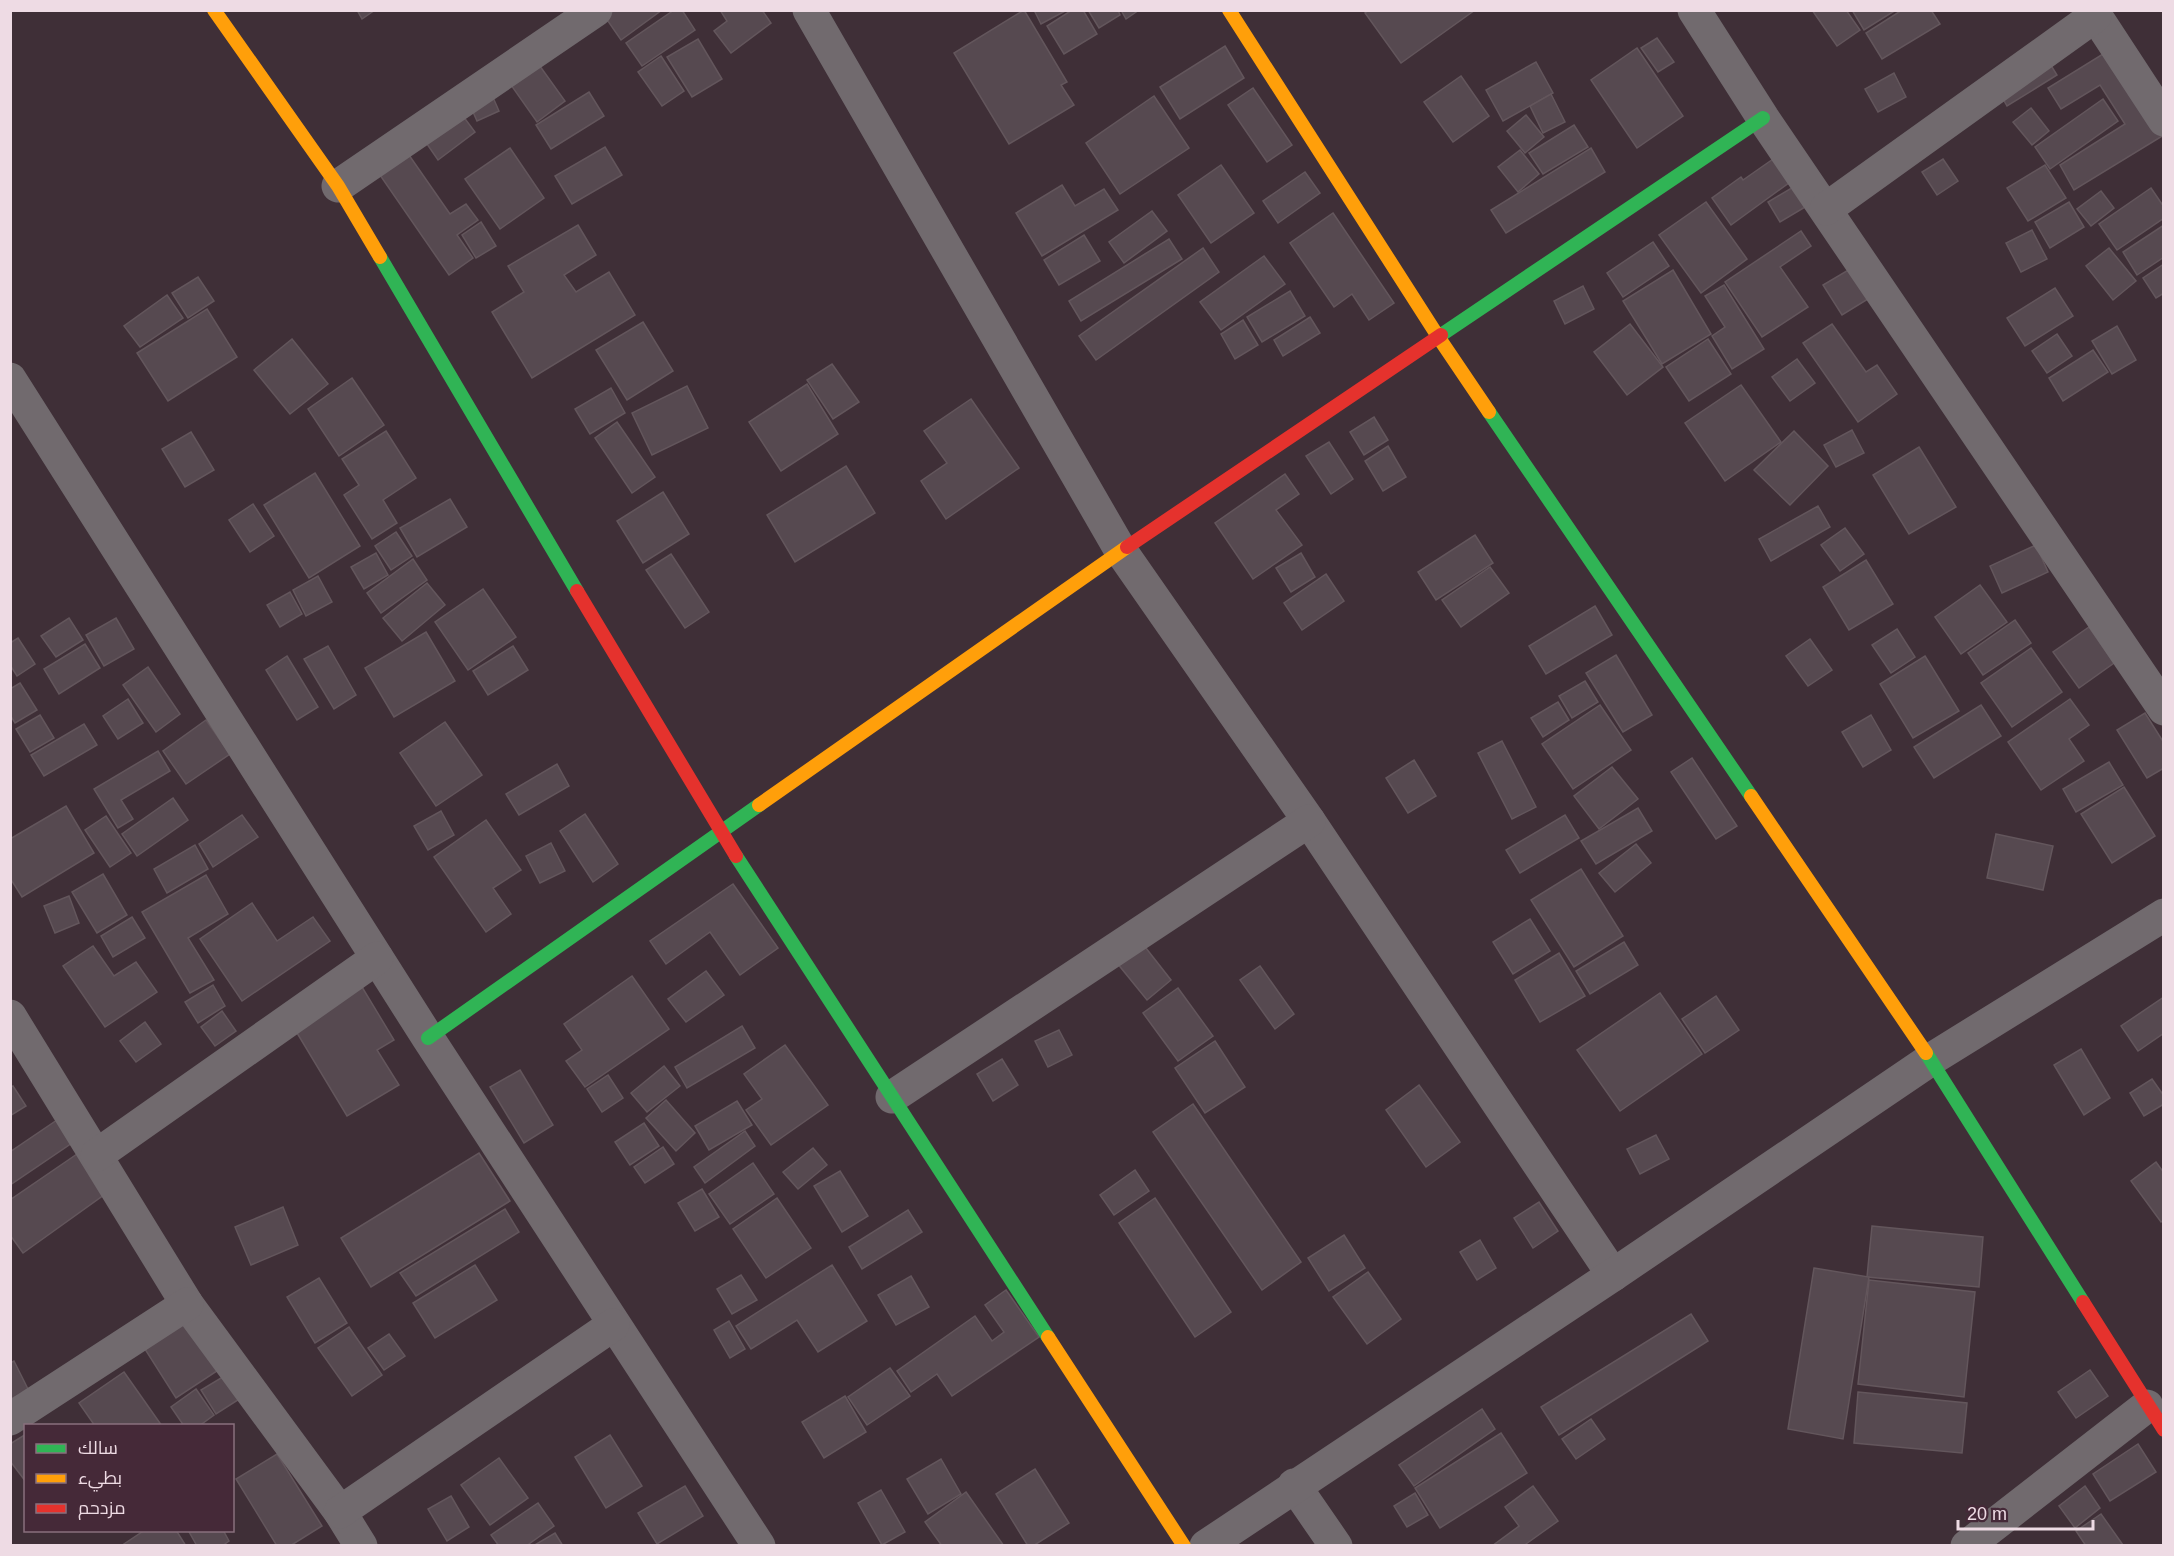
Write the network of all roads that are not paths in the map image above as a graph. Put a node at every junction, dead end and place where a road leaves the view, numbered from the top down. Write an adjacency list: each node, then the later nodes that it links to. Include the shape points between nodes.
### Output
1 (214, 10): 9 (street)
2 (596, 10): 9 (street)
3 (809, 10): 13 (street)
4 (1229, 10): 11 (street)
5 (1694, 10): 7 (street)
6 (2094, 14): 8 (street); 10 (street)
7 (1763, 118): 10 (street); 11 (street)
8 (2163, 120)
9 (338, 186): 16 (street)
10 (1826, 209): 14 (street)
11 (1439, 338): 13 (street); 21 (street)
12 (10, 379): 18 (street)
13 (1121, 551): 15 (street); 16 (street)
14 (2163, 709)
15 (1309, 821): 22 (street); 24 (street)
16 (720, 832): 20 (street); 22 (street)
17 (2163, 915): 21 (street)
18 (377, 958): 20 (street); 23 (street)
19 (10, 1016): 23 (street)
20 (428, 1038): 26 (street)
21 (1930, 1060): 24 (street); 27 (street)
22 (892, 1098): 33 (street)
23 (97, 1155): 25 (street)
24 (1612, 1275): 29 (street)
25 (187, 1304): 28 (street); 30 (street)
26 (613, 1324): 30 (street); 32 (street)
27 (2155, 1418): 36 (street)
28 (10, 1419)
29 (1294, 1485): 34 (street); 35 (street)
30 (340, 1512): 31 (street)
31 (361, 1545)
32 (759, 1545)
33 (1184, 1545)
34 (1206, 1545)
35 (1336, 1545)
36 (1967, 1545)

